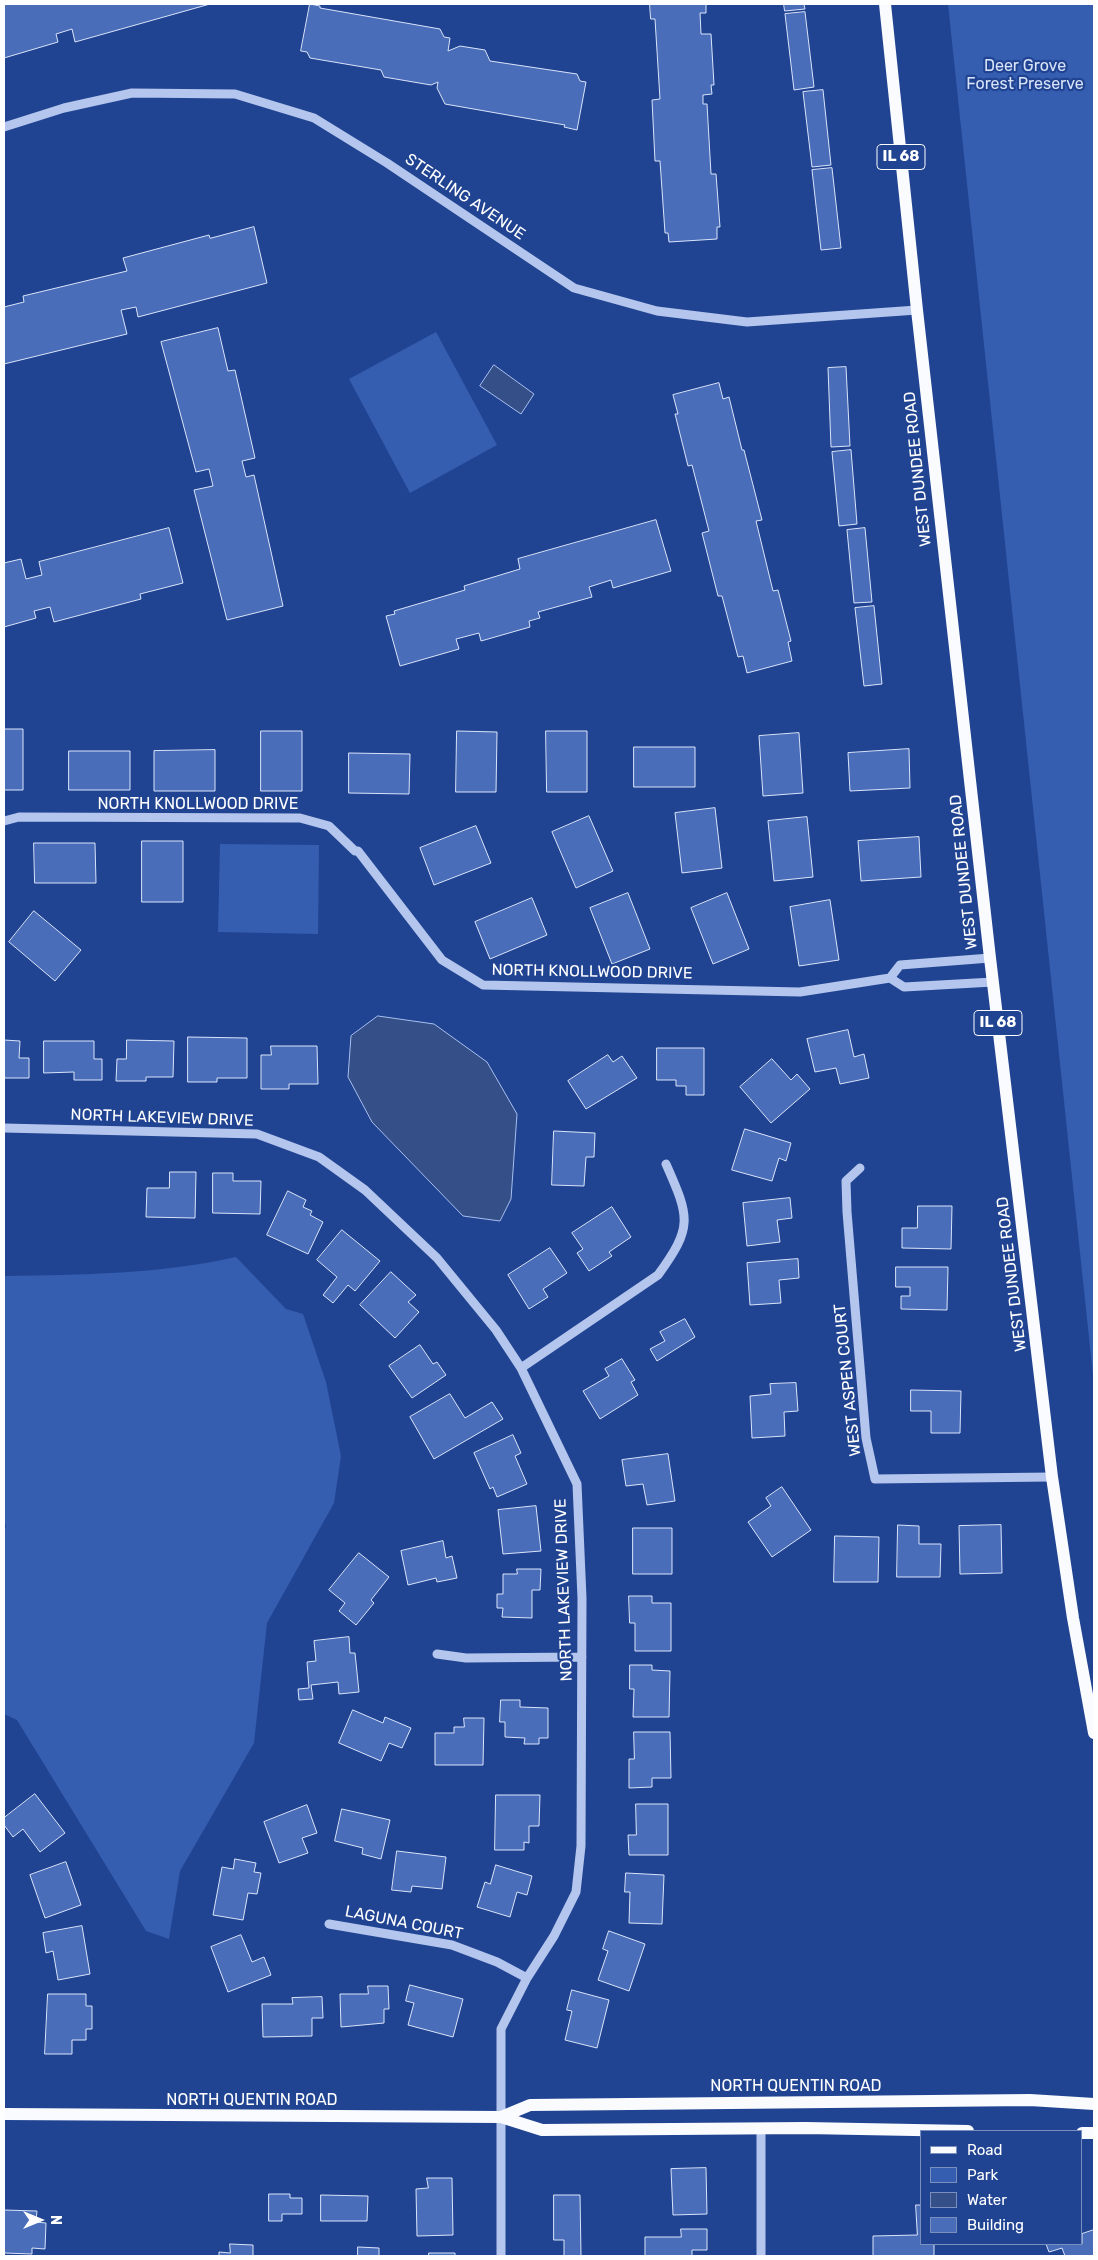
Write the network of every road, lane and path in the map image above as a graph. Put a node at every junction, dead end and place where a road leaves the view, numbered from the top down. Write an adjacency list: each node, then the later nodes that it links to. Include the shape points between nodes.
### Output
1 (885, 4): 3 (main road, WEST DUNDEE ROAD / IL 68)
2 (4, 127): 3 (street, STERLING AVENUE, via 64,108 132,93 235,94 314,118 574,288 657,311 747,322)
3 (917, 310): 5 (main road, WEST DUNDEE ROAD / IL 68)
4 (4, 822): 6 (street, NORTH KNOLLWOOD DRIVE, via 19,817 300,818 330,826 358,850 442,960 483,985 800,992)
5 (990, 958): 6 (street, NORTH KNOLLWOOD DRIVE, via 900,965); 7 (main road, WEST DUNDEE ROAD / IL 68)
6 (890, 978): 7 (street, NORTH KNOLLWOOD DRIVE, via 904,986)
7 (993, 982): 12 (main road, WEST DUNDEE ROAD / IL 68)
8 (4, 1128): 11 (street, NORTH LAKEVIEW DRIVE, via 258,1134 319,1157 365,1190 437,1258 496,1330)
9 (666, 1164): 11 (street, via 680,1196 685,1219 682,1238 672,1256 658,1275)
10 (860, 1168): 12 (street, WEST ASPEN COURT, via 846,1181 847,1212 866,1438 875,1478)
11 (521, 1368): 14 (street, NORTH LAKEVIEW DRIVE, via 576,1484)
12 (1052, 1477): 15 (main road, WEST DUNDEE ROAD / IL 68)
13 (437, 1654): 14 (street, via 466,1658)
14 (582, 1657): 17 (street, NORTH LAKEVIEW DRIVE, via 581,1846 576,1892 554,1936)
15 (1094, 1733)
16 (330, 1924): 17 (street, LAGUNA COURT, via 452,1945 497,1962)
17 (527, 1978): 20 (street, NORTH LAKEVIEW DRIVE, via 501,2029)
18 (1094, 2104): 20 (main road, NORTH QUENTIN ROAD, via 1030,2100 530,2104)
19 (4, 2114): 20 (main road, NORTH QUENTIN ROAD)
20 (501, 2117): 21 (main road, NORTH QUENTIN ROAD, via 542,2130); 23 (street, NORTH LAKEVIEW DRIVE)
21 (761, 2130): 22 (main road, NORTH QUENTIN ROAD); 24 (street)
22 (920, 2131)
23 (501, 2256)
24 (761, 2256)

